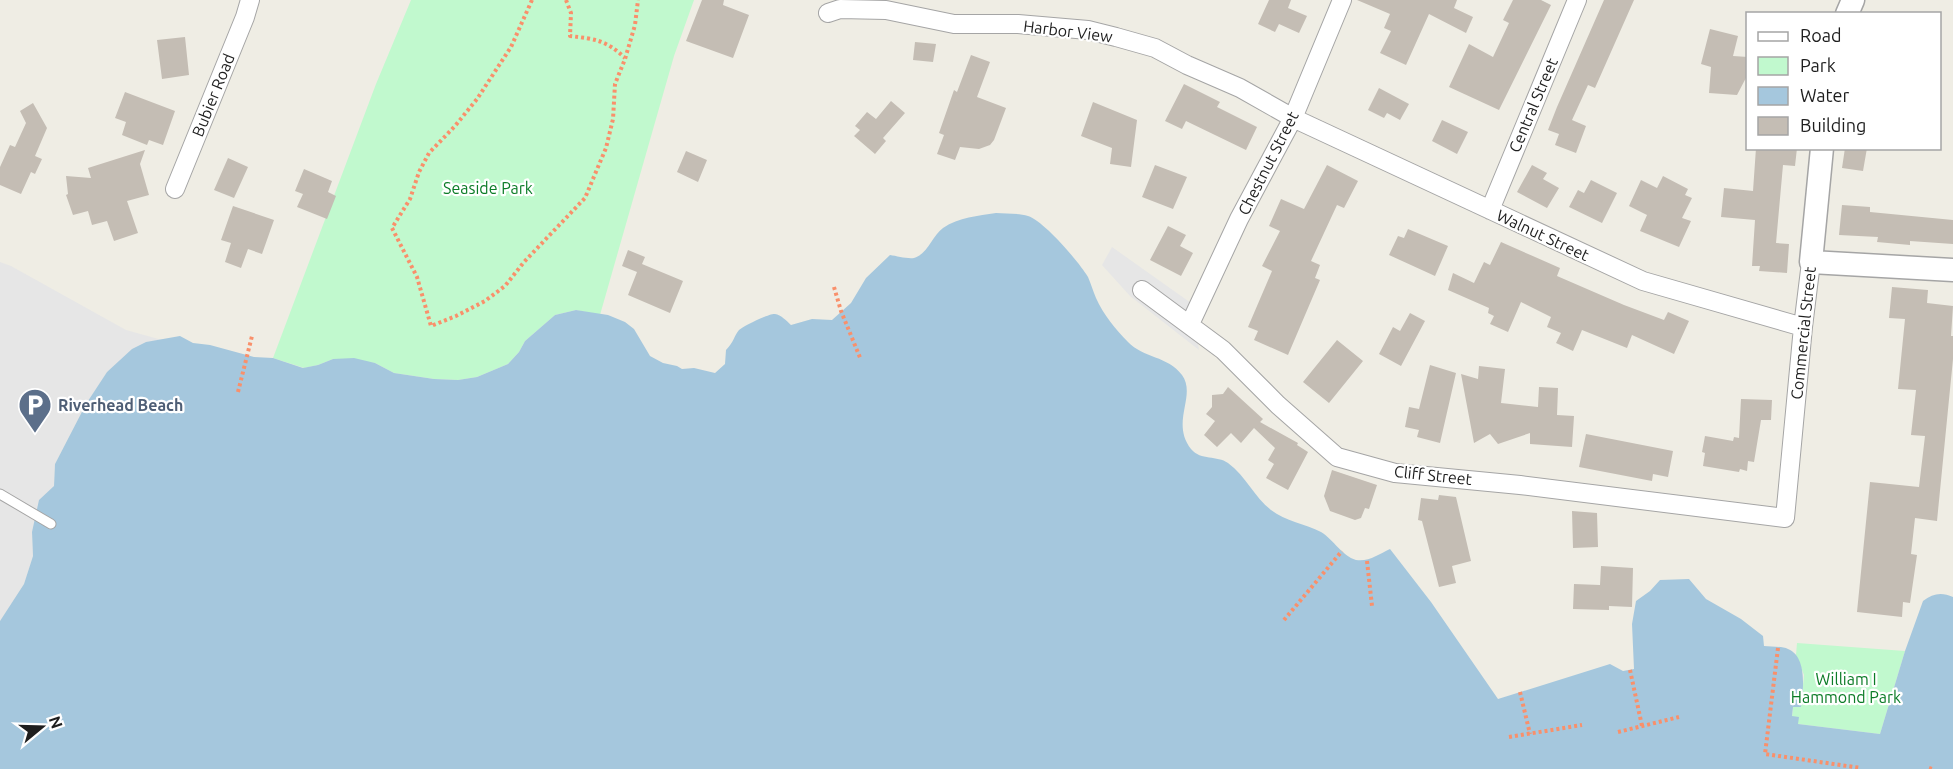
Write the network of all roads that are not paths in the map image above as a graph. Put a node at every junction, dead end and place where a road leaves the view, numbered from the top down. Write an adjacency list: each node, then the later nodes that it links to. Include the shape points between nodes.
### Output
1 (250, 0): 7 (street, Bubier Road)
2 (1342, 0): 5 (street, Chestnut Street)
3 (1577, 0): 8 (street, Central Street)
4 (828, 13): 5 (street, Harbor View, via 840,9 886,10 954,24 1088,30 1155,48)
5 (1293, 118): 8 (street, Walnut Street); 12 (street, Chestnut Street, via 1239,219)
6 (1822, 150): 9 (street, Commercial Street)
7 (175, 189)
8 (1490, 210): 13 (street, Walnut Street, via 1643,281)
9 (1811, 262): 10 (street); 13 (street, Commercial Street)
10 (1953, 270)
11 (1142, 290): 12 (street, Cliff Street)
12 (1190, 324): 15 (street, Cliff Street, via 1337,457 1395,472)
13 (1803, 327): 15 (street, Commercial Street)
14 (0, 494): 16 (lane)
15 (1785, 518)
16 (51, 524)

